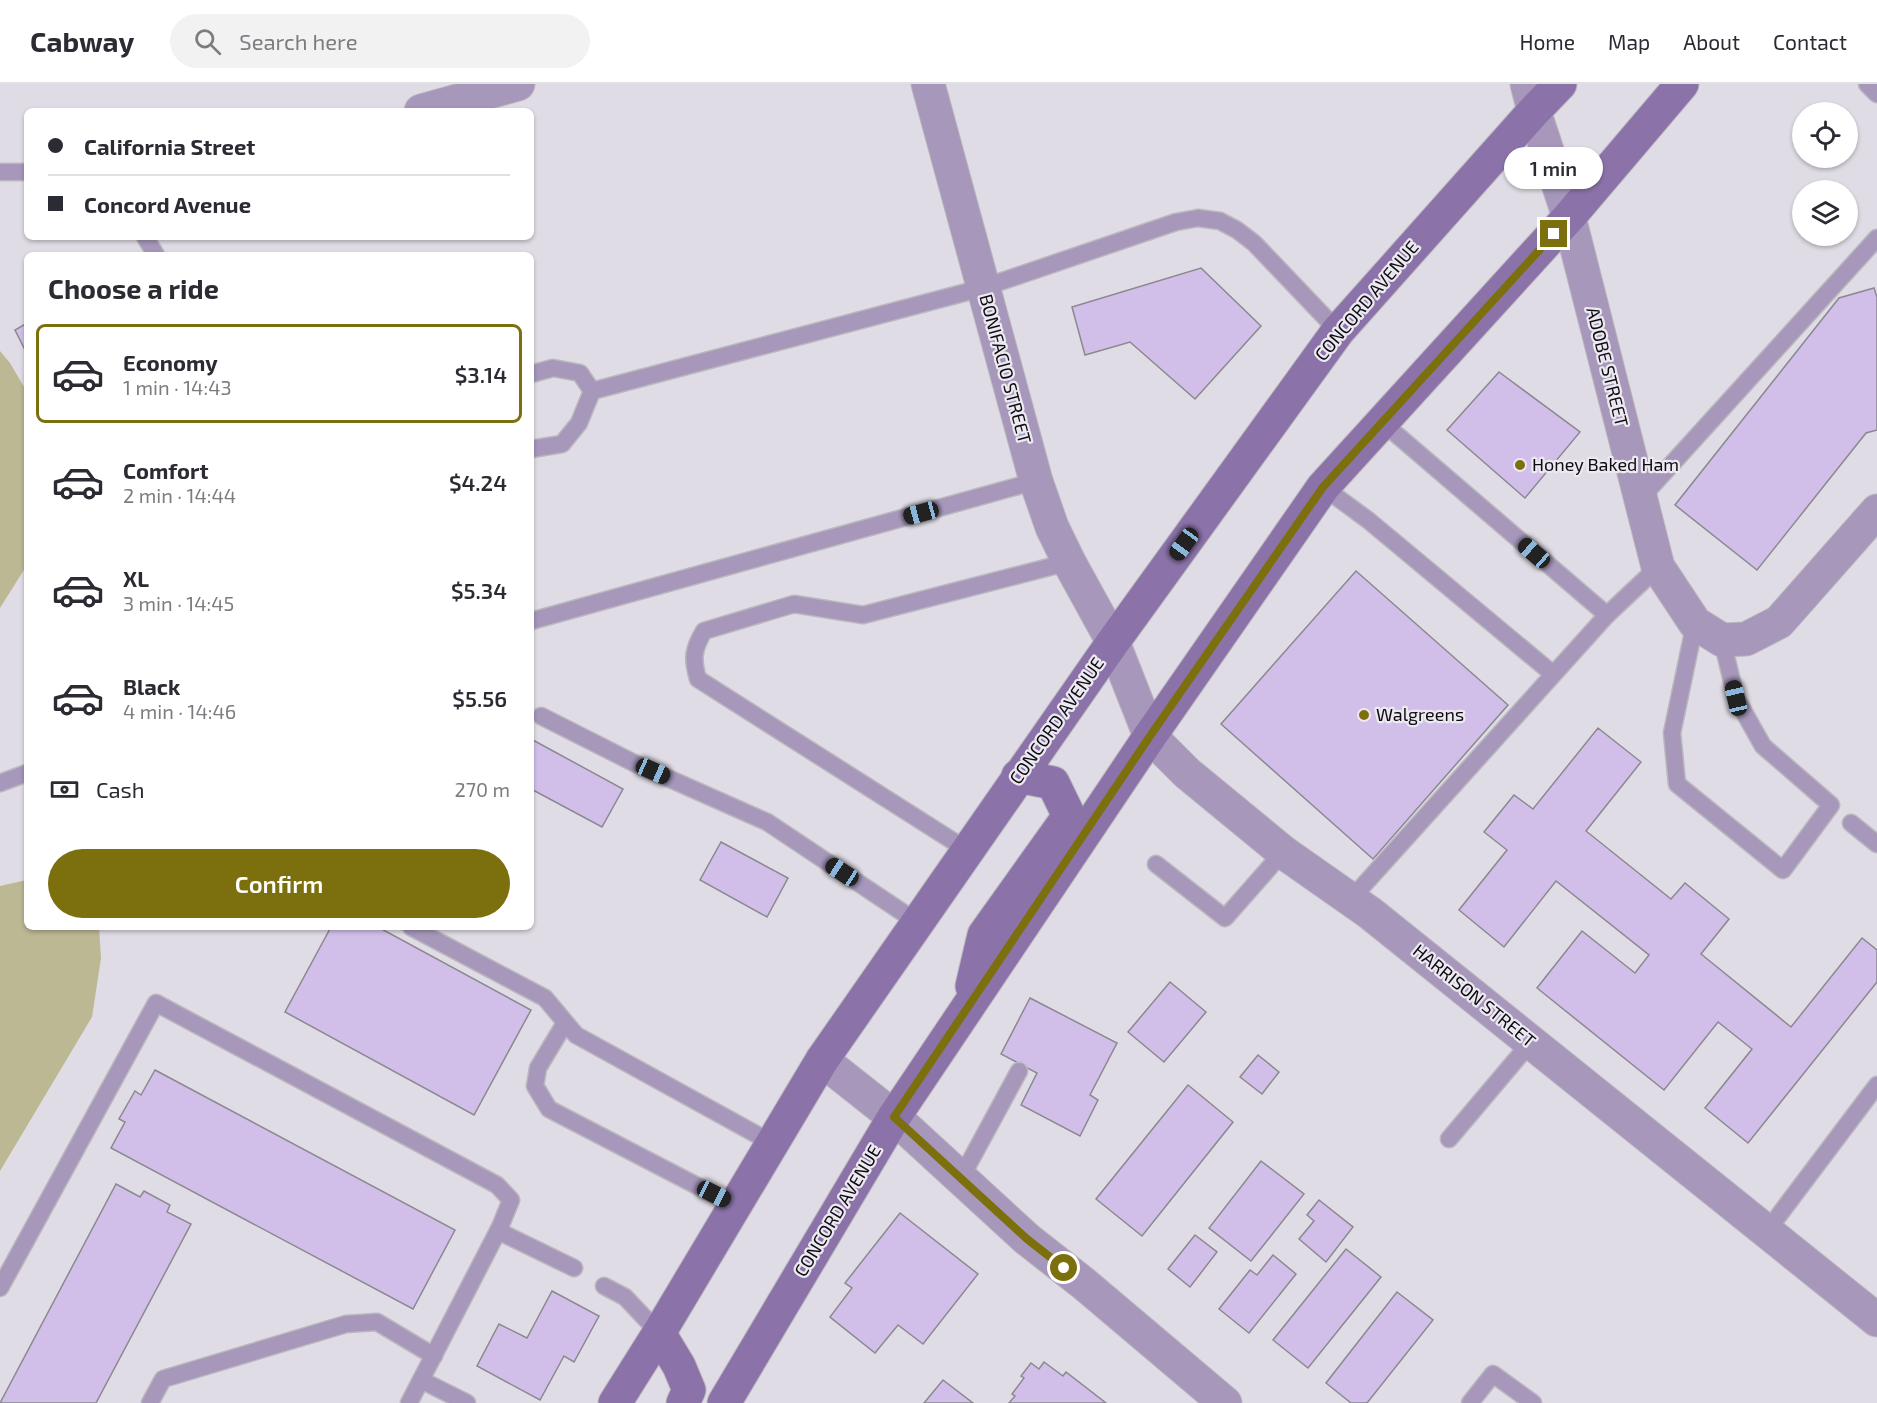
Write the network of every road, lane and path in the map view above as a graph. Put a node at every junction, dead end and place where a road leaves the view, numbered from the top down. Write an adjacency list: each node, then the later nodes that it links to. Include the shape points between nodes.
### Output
1 (518, 84): 8 (street)
2 (928, 84): 13 (street, BONIFACIO STREET)
3 (1560, 84): 7 (main road, CONCORD AVENUE)
4 (1682, 84): 11 (main road, CONCORD AVENUE)
5 (1867, 84): 6 (lane)
6 (1877, 94)
7 (1531, 97): 11 (street, ADOBE STREET); 14 (main road, CONCORD AVENUE)
8 (423, 101)
9 (0, 172): 10 (lane)
10 (24, 172)
11 (1569, 217): 17 (main road, CONCORD AVENUE); 21 (street, ADOBE STREET)
12 (1877, 238): 21 (lane)
13 (982, 288): 14 (lane, via 1198,218 1220,221 1254,243); 16 (lane); 19 (street, BONIFACIO STREET)
14 (1338, 331): 28 (main road, CONCORD AVENUE)
15 (534, 373): 16 (lane, via 553,368 580,373)
16 (592, 391): 18 (lane, via 579,423 562,444)
17 (1382, 422): 20 (main road, CONCORD AVENUE); 25 (lane)
18 (534, 449)
19 (1036, 481): 23 (street, BONIFACIO STREET); 26 (lane)
20 (1323, 487): 29 (lane); 31 (main road, CONCORD AVENUE)
21 (1640, 499): 24 (street, ADOBE STREET)
22 (1877, 511): 27 (street, via 1779,621 1746,639)
23 (1069, 562): 28 (street, BONIFACIO STREET); 37 (lane, via 862,615 794,604 704,631 696,645 693,664 698,679)
24 (1658, 567): 25 (lane); 27 (street, ADOBE STREET)
25 (1607, 615): 29 (lane)
26 (534, 620)
27 (1708, 631): 27 (lane, via 1736,698 1763,746 1831,805 1783,870 1677,784 1672,733)
28 (1113, 642): 31 (street, HARRISON STREET); 33 (main road, CONCORD AVENUE)
29 (1553, 674): 40 (lane)
30 (541, 716): 41 (lane, via 634,763 767,822)
31 (1150, 736): 38 (street, HARRISON STREET, via 1187,773); 43 (main road, CONCORD AVENUE)
32 (24, 774): 34 (lane)
33 (1018, 776): 37 (main road, CONCORD AVENUE); 43 (main road, via 1053,783 1070,816 984,935)
34 (0, 783)
35 (1851, 823): 36 (lane)
36 (1877, 844)
37 (967, 850): 41 (main road, CONCORD AVENUE)
38 (1283, 852): 39 (lane, via 1226,918); 40 (street, HARRISON STREET)
39 (1156, 864)
40 (1352, 898): 45 (street, HARRISON STREET)
41 (917, 922): 46 (main road, CONCORD AVENUE)
42 (417, 930): 44 (lane, via 544,998)
43 (966, 1008): 49 (main road, CONCORD AVENUE)
44 (565, 1023): 51 (lane, via 576,1035); 53 (lane, via 538,1068 535,1086 549,1109)
45 (1531, 1042): 50 (lane); 55 (street, HARRISON STREET)
46 (822, 1060): 49 (street); 51 (main road, CONCORD AVENUE)
47 (1019, 1071): 52 (lane)
48 (1877, 1085): 55 (lane)
49 (894, 1117): 52 (street); 68 (main road, CONCORD AVENUE)
50 (1449, 1139)
51 (772, 1143): 53 (main road, CONCORD AVENUE)
52 (961, 1178): 69 (street, via 1027,1239)
53 (735, 1205): 60 (main road, CONCORD AVENUE)
54 (498, 1231): 56 (lane); 58 (lane, via 511,1200 497,1185 156,1003); 61 (lane)
55 (1767, 1231): 59 (street, HARRISON STREET)
56 (574, 1269)
57 (604, 1286): 60 (lane, via 625,1297)
58 (0, 1288)
59 (1877, 1320)
60 (659, 1333): 66 (main road, CONCORD AVENUE); 67 (main road, via 689,1390)
61 (434, 1356): 62 (lane); 63 (lane, via 377,1322 346,1324 163,1379)
62 (421, 1380): 64 (lane); 65 (lane)
63 (150, 1403)
64 (409, 1403)
65 (467, 1403)
66 (615, 1403)
67 (683, 1403)
68 (724, 1403)
69 (1226, 1403)
70 (1470, 1403): 71 (lane, via 1493,1374)
71 (1533, 1403)

